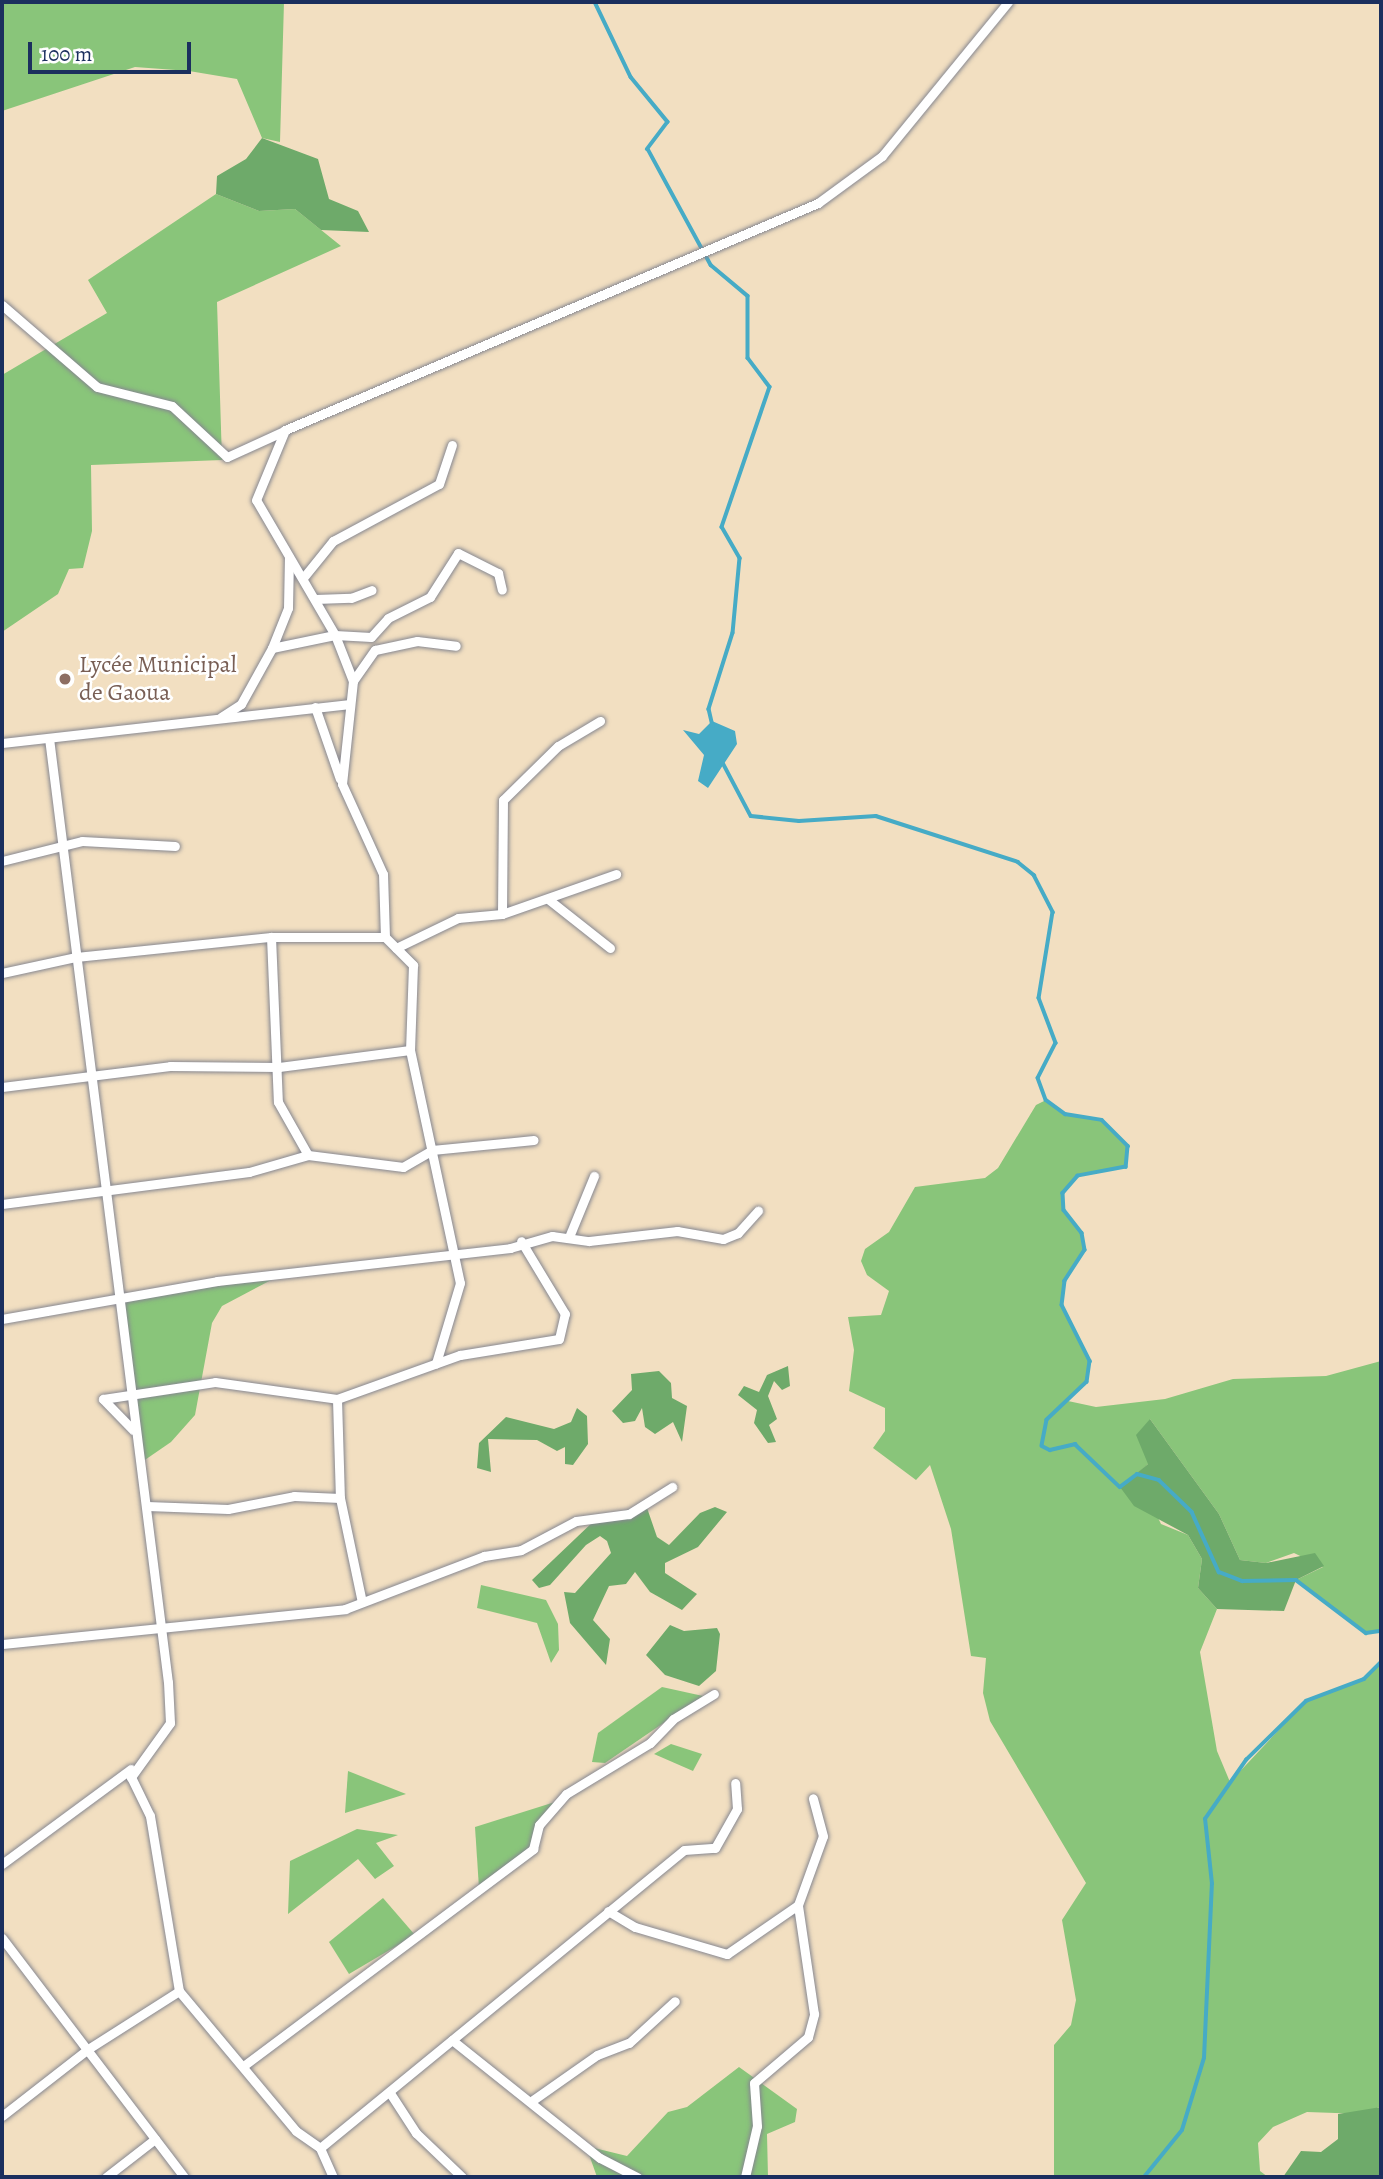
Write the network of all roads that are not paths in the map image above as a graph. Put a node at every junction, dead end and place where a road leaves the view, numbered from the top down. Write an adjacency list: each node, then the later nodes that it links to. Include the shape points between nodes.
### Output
1 (1008, 2): 3 (street, via 881,156 818,203)
2 (4, 311): 3 (street, via 97,387 172,406 227,457)
3 (285, 430): 5 (street, via 256,500)
4 (452, 445): 6 (street, via 439,484 333,541)
5 (289, 555): 6 (street); 12 (street, via 288,608)
6 (303, 578): 9 (street)
7 (372, 590): 9 (street, via 351,598)
8 (502, 590): 10 (street, via 498,573 458,552 430,597 388,618 371,637)
9 (315, 599): 10 (street)
10 (335, 635): 12 (street); 13 (street)
11 (456, 646): 13 (street, via 417,641 375,650)
12 (271, 648): 16 (street, via 241,704)
13 (353, 681): 14 (street)
14 (348, 704): 15 (street); 20 (street)
15 (315, 707): 16 (street); 20 (street)
16 (218, 719): 18 (street)
17 (600, 720): 26 (street, via 558,746 503,800)
18 (49, 738): 19 (street); 21 (street)
19 (2, 743)
20 (342, 784): 28 (street, via 383,874)
21 (63, 846): 22 (street, via 82,841); 23 (street); 31 (street)
22 (175, 846)
23 (2, 861)
24 (616, 874): 25 (street)
25 (548, 900): 26 (street); 30 (street)
26 (502, 914): 29 (street, via 458,918)
27 (271, 937): 28 (street); 31 (street); 34 (street)
28 (385, 937): 29 (street)
29 (396, 948): 33 (street, via 413,965)
30 (610, 948)
31 (76, 957): 32 (street); 35 (street)
32 (2, 973)
33 (410, 1050): 34 (street); 38 (street)
34 (279, 1068): 35 (street, via 170,1066); 39 (street, via 278,1102)
35 (96, 1079): 36 (street); 41 (street)
36 (2, 1087)
37 (534, 1140): 38 (street)
38 (432, 1150): 39 (street, via 403,1167); 46 (street)
39 (308, 1155): 41 (street, via 249,1172)
40 (594, 1176): 44 (street)
41 (109, 1192): 42 (street); 47 (street)
42 (2, 1204)
43 (758, 1211): 44 (street, via 738,1233 723,1239 677,1231)
44 (569, 1237): 45 (street)
45 (522, 1241): 46 (street, via 510,1248); 49 (street, via 565,1314 566,1331 552,1341)
46 (454, 1254): 47 (street, via 217,1281); 49 (street, via 460,1283)
47 (120, 1300): 48 (street); 50 (street)
48 (2, 1319)
49 (436, 1363): 51 (street)
50 (131, 1394): 51 (street, via 215,1382); 52 (street); 52 (street, via 103,1399)
51 (337, 1399): 54 (street)
52 (135, 1432): 55 (street)
53 (672, 1487): 56 (street, via 629,1514 576,1521 521,1550 484,1556)
54 (341, 1498): 55 (street, via 294,1496 228,1509); 56 (street)
55 (147, 1506): 57 (street)
56 (362, 1602): 57 (street)
57 (160, 1632): 58 (street); 60 (street, via 170,1723)
58 (2, 1644)
59 (714, 1694): 71 (street, via 673,1719 650,1744 566,1794 538,1825 533,1849)
60 (131, 1769): 63 (street); 67 (street, via 150,1816)
61 (735, 1783): 65 (street, via 737,1809 715,1848 684,1850)
62 (813, 1798): 64 (street, via 823,1836)
63 (2, 1864)
64 (799, 1905): 65 (street, via 727,1954 635,1927); 82 (street, via 814,2014 808,2038 754,2083 757,2126)
65 (608, 1911): 69 (street)
66 (2, 1938): 70 (street)
67 (179, 1991): 70 (street); 71 (street)
68 (676, 2001): 73 (street, via 629,2043 597,2055)
69 (452, 2040): 72 (street); 73 (street)
70 (88, 2049): 74 (street); 75 (street)
71 (246, 2064): 76 (street, via 296,2131)
72 (390, 2094): 76 (street); 80 (street, via 416,2133)
73 (533, 2100): 81 (street, via 600,2158)
74 (2, 2116)
75 (155, 2139): 77 (street); 78 (street)
76 (320, 2148): 79 (street)
77 (106, 2177)
78 (184, 2177)
79 (332, 2177)
80 (462, 2177)
81 (637, 2177)
82 (745, 2177)

